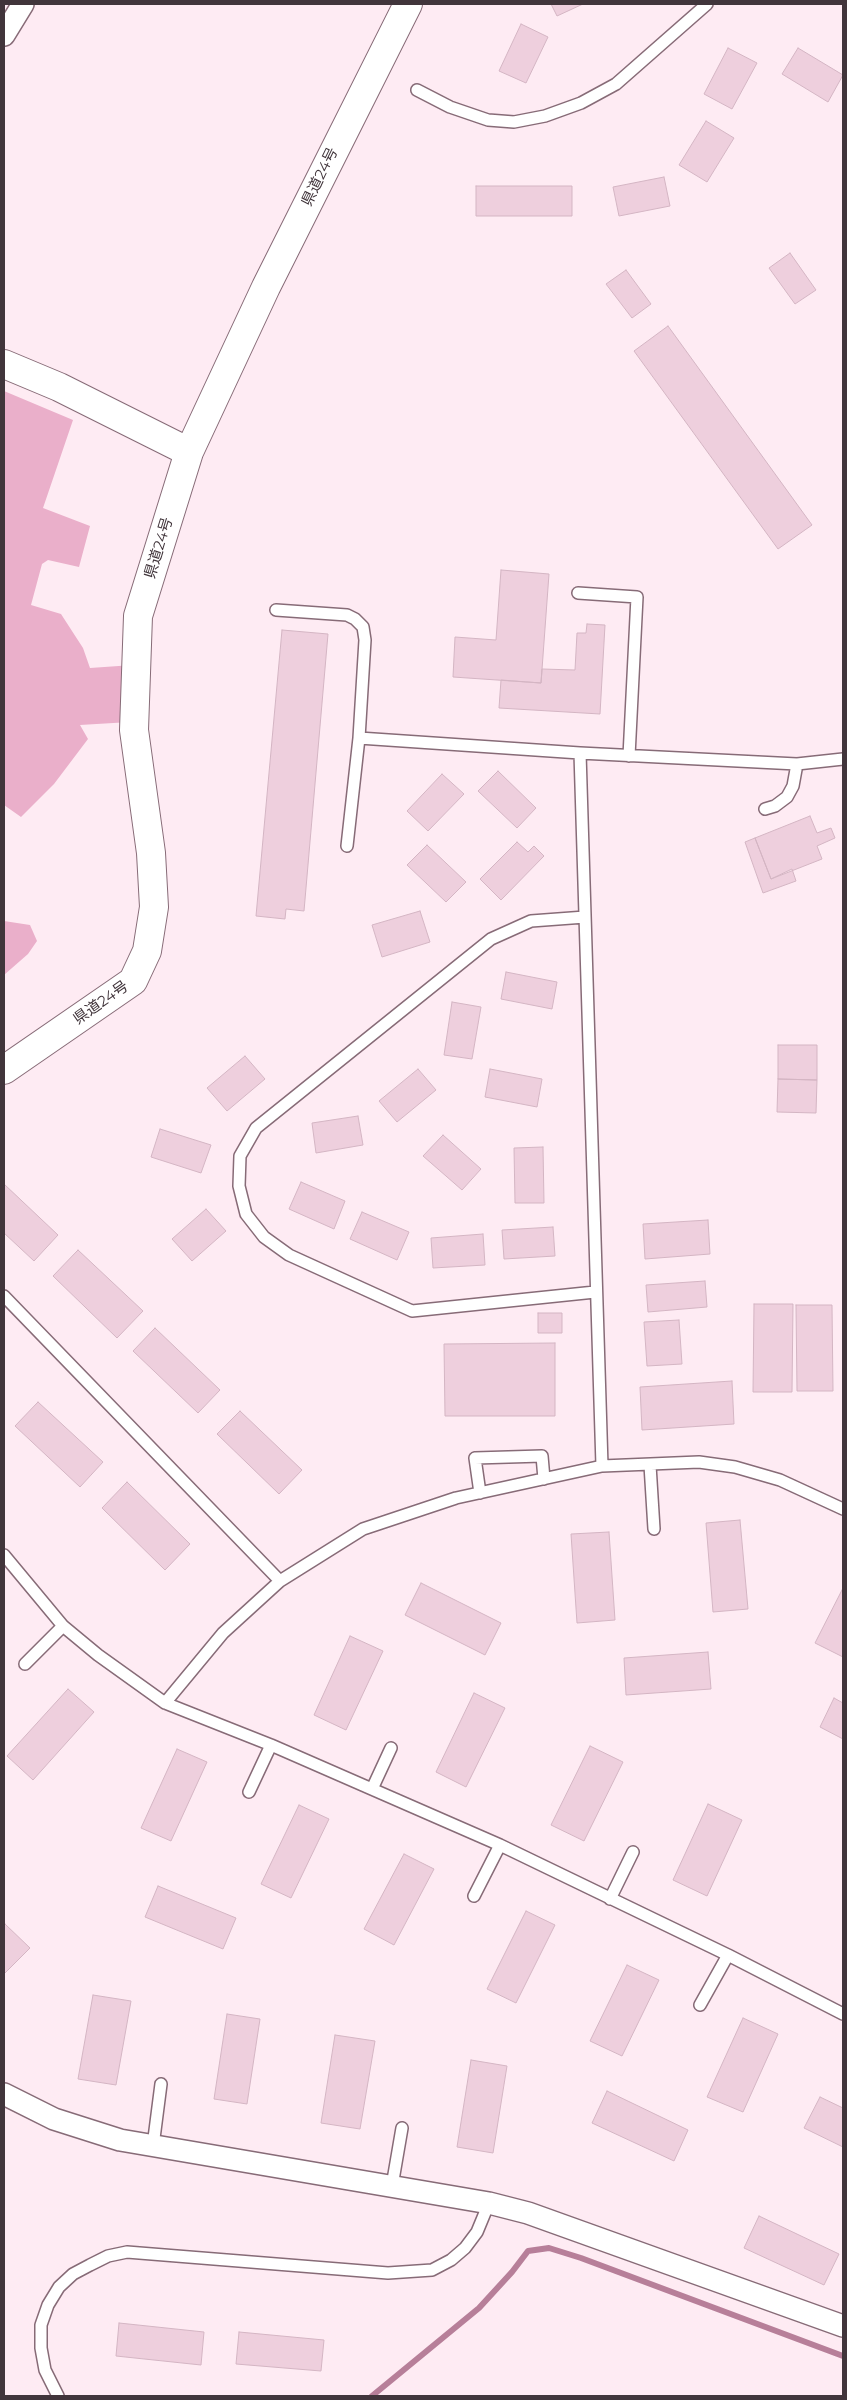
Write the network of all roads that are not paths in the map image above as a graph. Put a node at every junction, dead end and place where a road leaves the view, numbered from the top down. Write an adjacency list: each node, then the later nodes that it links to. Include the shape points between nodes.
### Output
1 (23, 4): 4 (street)
2 (408, 4): 7 (main road, 県道24号, via 270,278)
3 (707, 4): 5 (lane, via 616,84 581,103 545,116 514,122 488,120)
4 (4, 35)
5 (417, 90)
6 (4, 364): 7 (main road, via 59,387)
7 (189, 452): 18 (main road, 県道24号, via 138,616 134,730 151,853 154,907 148,951 133,981)
8 (578, 593): 12 (lane, via 637,597)
9 (276, 610): 10 (lane, via 347,615 363,627)
10 (359, 738): 11 (lane); 16 (lane)
11 (580, 753): 12 (lane); 17 (lane)
12 (629, 756): 14 (lane)
13 (843, 759): 14 (lane)
14 (797, 764): 15 (lane, via 793,786 787,797)
15 (765, 809)
16 (347, 846)
17 (585, 917): 19 (lane); 19 (lane, via 531,922 491,938 256,1128 240,1156 239,1186 246,1214 264,1237 289,1255 412,1311)
18 (4, 1070)
19 (595, 1292): 22 (lane)
20 (4, 1296): 28 (lane)
21 (650, 1464): 22 (lane); 25 (lane, via 699,1462 735,1467 780,1480); 26 (lane)
22 (602, 1466): 23 (lane)
23 (544, 1479): 24 (lane); 24 (lane, via 542,1456 475,1458)
24 (480, 1493): 28 (lane, via 363,1529)
25 (843, 1509)
26 (654, 1529)
27 (4, 1555): 29 (lane)
28 (280, 1581): 31 (lane, via 223,1633)
29 (63, 1626): 30 (lane); 31 (lane)
30 (25, 1664)
31 (165, 1702): 32 (lane)
32 (271, 1745): 34 (lane); 35 (lane)
33 (391, 1748): 34 (lane)
34 (372, 1789): 36 (lane)
35 (249, 1792)
36 (500, 1845): 38 (lane); 39 (lane)
37 (633, 1852): 39 (lane)
38 (474, 1896)
39 (610, 1899): 40 (lane)
40 (728, 1955): 41 (lane); 42 (lane)
41 (700, 2005)
42 (843, 2014)
43 (161, 2084): 46 (lane)
44 (4, 2094): 46 (street, via 54,2119 120,2140)
45 (402, 2128): 47 (lane)
46 (153, 2146): 47 (street)
47 (392, 2186): 48 (street)
48 (489, 2203): 49 (street, via 528,2213); 50 (lane, via 477,2232 465,2248 432,2270 388,2272 127,2252 108,2256 73,2274 59,2287 48,2305 41,2325 41,2348 45,2370)
49 (843, 2326)
50 (58, 2396)

